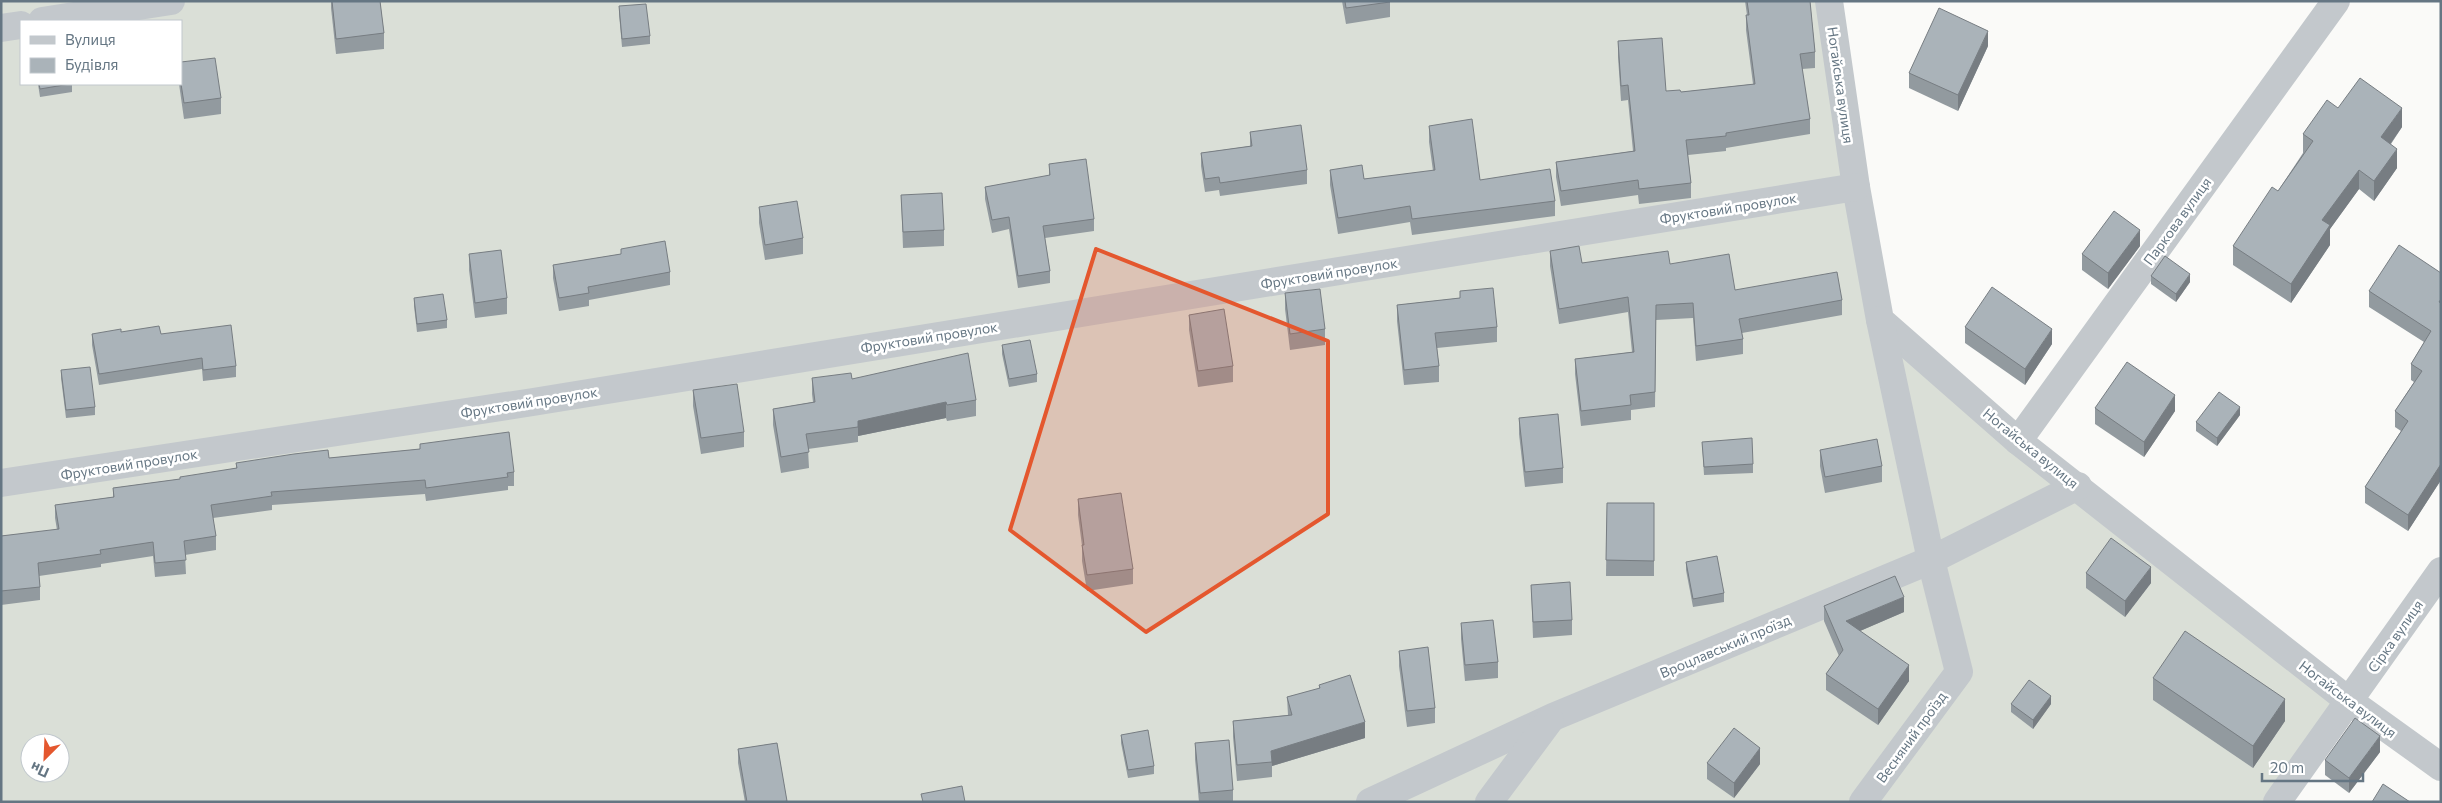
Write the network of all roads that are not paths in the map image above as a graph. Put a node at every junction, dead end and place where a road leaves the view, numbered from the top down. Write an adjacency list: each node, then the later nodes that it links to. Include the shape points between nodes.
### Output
1 (170, 1): 4 (street)
2 (1829, 1): 7 (street, Ногайська вулиця)
3 (2336, 1): 9 (street, Паркова вулиця)
4 (48, 20)
5 (20, 24): 6 (street)
6 (1, 28)
7 (1856, 187): 8 (street, Ногайська вулиця); 10 (street, Фруктовий провулок, via 533,402)
8 (1880, 320): 9 (street, Ногайська вулиця); 12 (street)
9 (2018, 441): 11 (street, Ногайська вулиця)
10 (1, 483)
11 (2078, 486): 12 (street, Вроцлавський проїзд); 14 (street, Ногайська вулиця)
12 (1931, 560): 15 (street, Вроцлавський проїзд); 19 (street, Весняний проїзд, via 1959,672)
13 (2441, 571): 14 (street, Сірка вулиця)
14 (2350, 701): 16 (street, Ногайська вулиця); 20 (street, Сірка вулиця)
15 (1552, 717): 17 (street, Вроцлавський проїзд); 18 (street)
16 (2441, 767)
17 (1370, 802)
18 (1489, 802)
19 (1863, 802)
20 (2277, 802)

